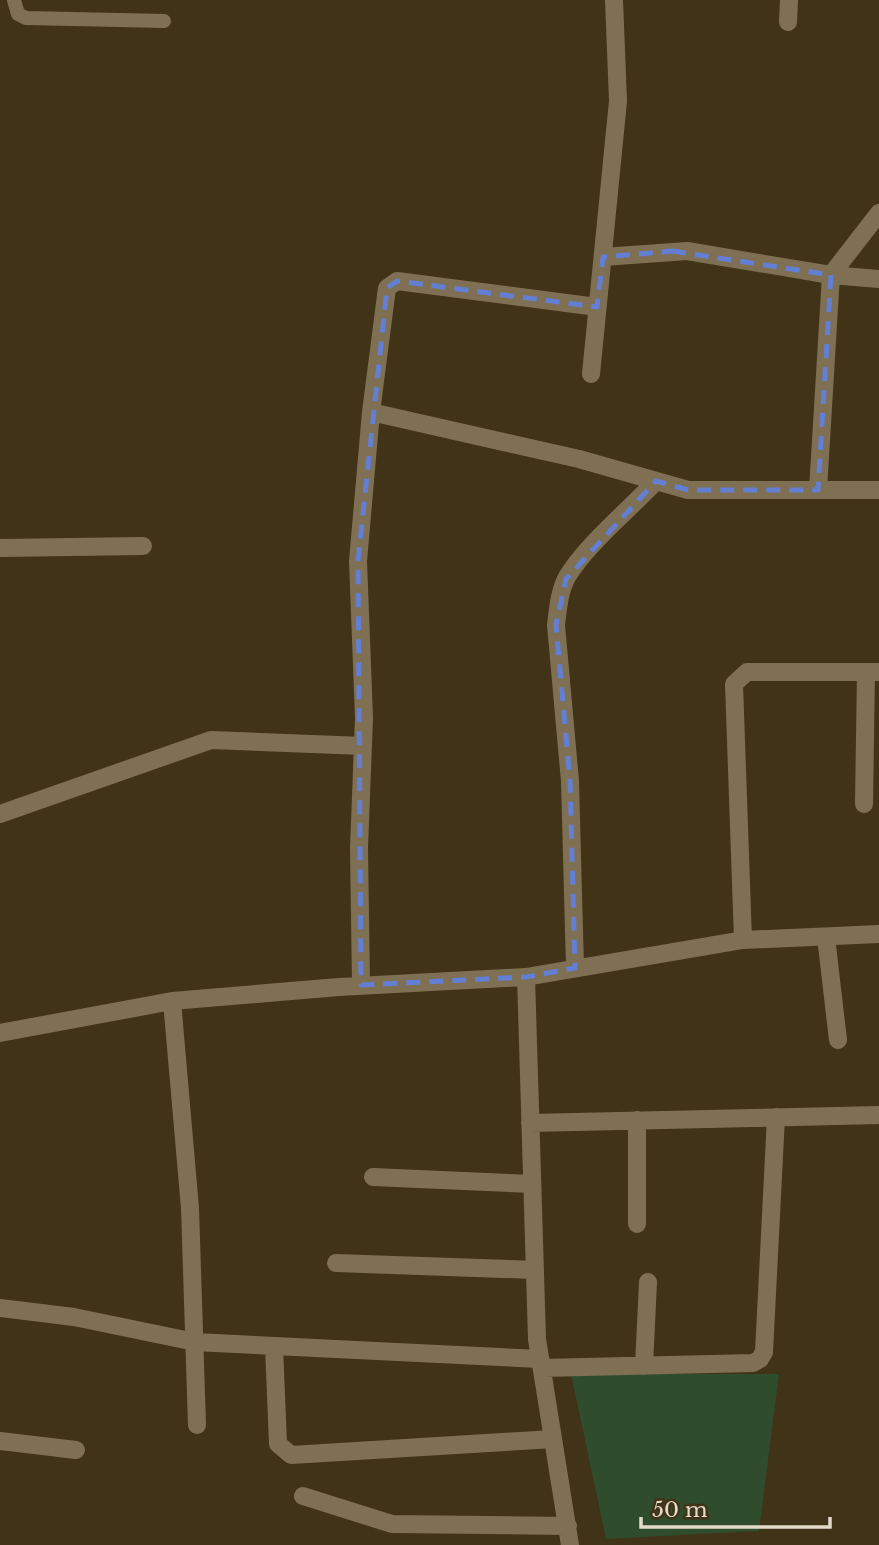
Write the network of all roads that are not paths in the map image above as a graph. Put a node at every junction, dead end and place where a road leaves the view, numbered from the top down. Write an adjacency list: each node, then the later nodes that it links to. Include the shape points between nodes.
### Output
1 (14, 0): 4 (lane, via 18,14 26,18)
2 (614, 0): 7 (street, via 618,101)
3 (789, 0): 5 (street)
4 (164, 21)
5 (788, 22)
6 (879, 213): 8 (street)
7 (603, 257): 8 (street, via 687,251); 10 (street)
8 (831, 275): 9 (street); 14 (street)
9 (879, 279)
10 (597, 307): 11 (street); 12 (street, via 390,283)
11 (591, 374)
12 (371, 412): 13 (street); 19 (street, via 358,561)
13 (656, 481): 14 (street, via 688,490); 25 (street, via 577,564 558,603)
14 (818, 490): 15 (street)
15 (879, 490)
16 (143, 547): 17 (street)
17 (0, 548)
18 (872, 672): 20 (street); 24 (street, via 747,672 734,684)
19 (363, 746): 21 (street, via 211,740); 27 (street)
20 (864, 804)
21 (0, 814)
22 (879, 934): 23 (street)
23 (826, 937): 24 (street); 30 (street)
24 (743, 940): 25 (street)
25 (575, 968): 26 (street)
26 (526, 977): 27 (street); 34 (street)
27 (361, 985): 28 (street)
28 (172, 1002): 29 (street); 42 (street, via 189,1195)
29 (0, 1033)
30 (838, 1040)
31 (879, 1115): 32 (street)
32 (776, 1117): 33 (street); 45 (street, via 764,1352 753,1363)
33 (637, 1120): 34 (street); 37 (street)
34 (530, 1123): 36 (street)
35 (373, 1177): 36 (street)
36 (532, 1184): 39 (street)
37 (637, 1224)
38 (336, 1263): 39 (street)
39 (535, 1270): 44 (street)
40 (648, 1282): 45 (street)
41 (0, 1308): 42 (street, via 74,1317)
42 (195, 1342): 43 (street); 46 (street)
43 (274, 1347): 44 (street); 47 (street, via 278,1444 291,1455)
44 (541, 1363): 45 (street); 47 (street)
45 (643, 1366)
46 (197, 1424)
47 (553, 1439): 51 (street)
48 (0, 1441): 49 (street)
49 (76, 1450)
50 (303, 1496): 51 (street, via 392,1524)
51 (568, 1526): 52 (street)
52 (570, 1545)

